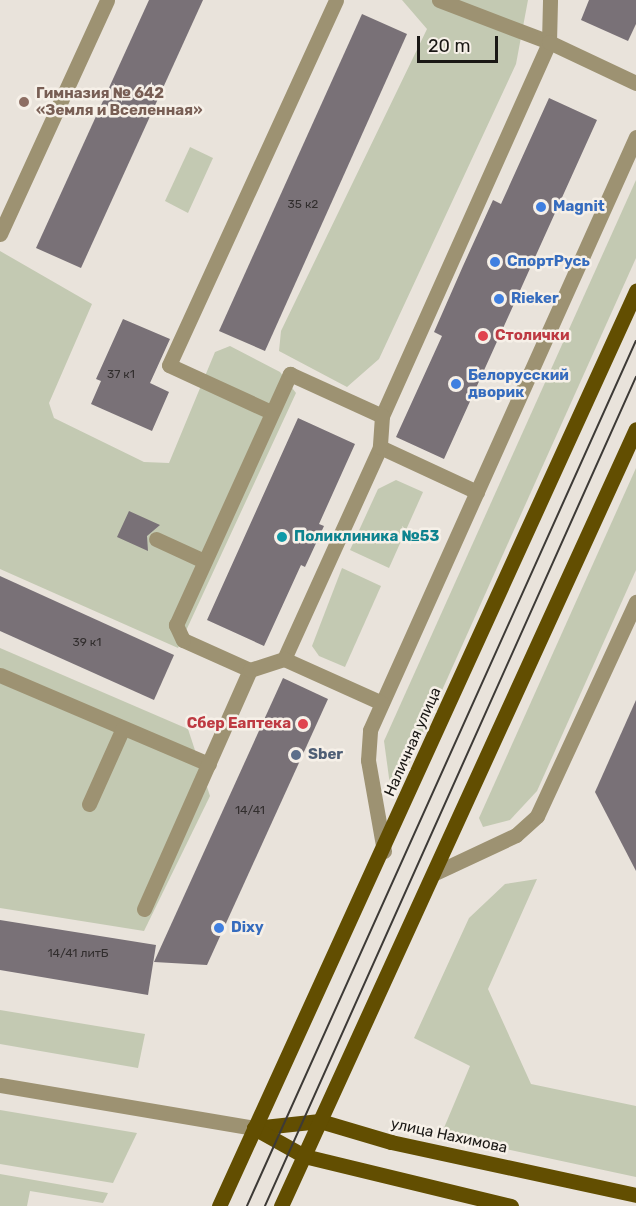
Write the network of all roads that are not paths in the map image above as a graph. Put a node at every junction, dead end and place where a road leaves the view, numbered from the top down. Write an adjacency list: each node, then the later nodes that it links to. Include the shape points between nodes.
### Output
1 (107, 0): 8 (street)
2 (336, 0): 10 (street, via 169,365)
3 (439, 0): 5 (street)
4 (550, 0): 5 (street)
5 (549, 42): 6 (street); 11 (street)
6 (636, 83)
7 (636, 137): 14 (street)
8 (0, 234)
9 (636, 291): 25 (main road, Наличная улица)
10 (271, 412): 11 (street, via 290,374); 16 (street)
11 (382, 416): 13 (street)
12 (636, 429): 26 (main road)
13 (380, 447): 14 (street); 18 (street)
14 (477, 492): 21 (street)
15 (156, 539): 16 (street)
16 (204, 561): 19 (street, via 176,625 183,640)
17 (636, 602): 26 (street, via 537,816 516,835)
18 (284, 659): 19 (street); 21 (street)
19 (250, 670): 23 (street)
20 (0, 675): 22 (street)
21 (382, 703): 25 (street, via 370,730 368,760)
22 (123, 728): 23 (street); 24 (street)
23 (209, 764): 27 (street)
24 (89, 804)
25 (384, 851): 30 (main road, Наличная улица)
26 (435, 873): 29 (main road)
27 (144, 909)
28 (0, 1085): 30 (street, улица Нахимова)
29 (320, 1121): 30 (main road, улица Нахимова); 31 (main road); 32 (main road, улица Нахимова, via 391,1142)
30 (254, 1128): 31 (main road, улица Нахимова); 33 (main road, Наличная улица)
31 (304, 1156): 34 (main road); 35 (main road, улица Нахимова)
32 (636, 1195)
33 (219, 1206)
34 (281, 1206)
35 (511, 1206)

